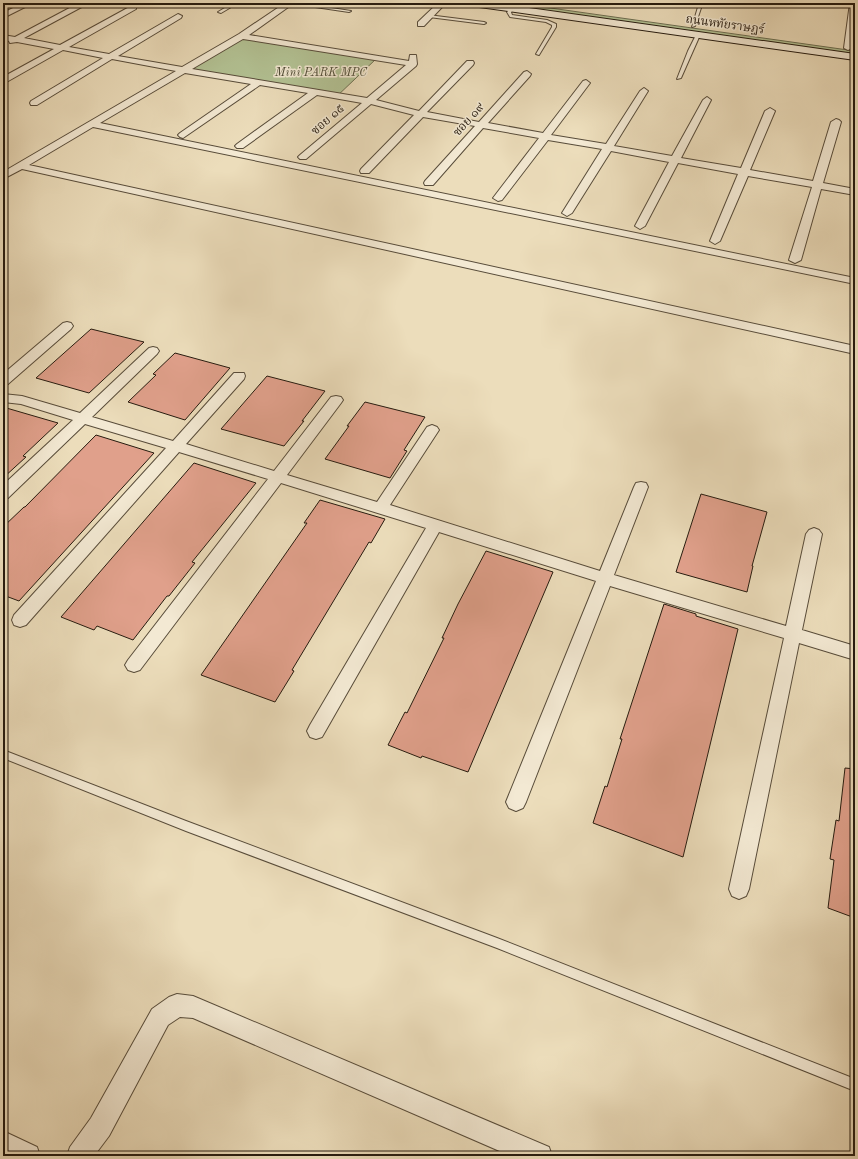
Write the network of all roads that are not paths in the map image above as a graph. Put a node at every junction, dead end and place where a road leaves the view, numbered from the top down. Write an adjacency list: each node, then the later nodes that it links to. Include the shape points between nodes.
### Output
1 (29, 3): 16 (street)
2 (85, 3): 24 (street)
3 (236, 3): 14 (lane)
4 (262, 3): 9 (lane)
5 (442, 3): 18 (street)
6 (472, 3): 12 (main road, ถนนหทัยราษฎร์)
7 (526, 3): 21 (main road, ถนนหทัยราษฎร์)
8 (854, 3): 15 (street)
9 (288, 4): 13 (lane); 22 (street)
10 (133, 7): 26 (street)
11 (699, 8): 21 (lane)
12 (512, 9): 21 (main road, ถนนหทัยราษฎร์); 28 (lane, via 509,12 511,16 554,24)
13 (349, 11)
14 (220, 12)
15 (854, 14): 27 (street)
16 (3, 16)
17 (178, 16): 29 (street)
18 (429, 16): 19 (lane); 20 (street)
19 (484, 23)
20 (421, 24)
21 (696, 31): 27 (main road, ถนนหทัยราษฎร์); 30 (main road, ถนนหทัยราษฎร์); 34 (lane)
22 (242, 36): 32 (street); 41 (street, ซอย ๑๕, via 413,60)
23 (3, 37): 24 (street)
24 (16, 40): 25 (street); 26 (street)
25 (3, 47)
26 (61, 48): 29 (street); 35 (street)
27 (852, 48)
28 (538, 54)
29 (110, 57): 32 (street); 42 (street)
30 (855, 57)
31 (470, 63): 44 (street)
32 (183, 70): 36 (street); 46 (street)
33 (527, 74): 47 (street, ซอย ๑๙)
34 (679, 78)
35 (3, 81)
36 (258, 83): 39 (street); 48 (street)
37 (586, 83): 49 (street)
38 (644, 92): 51 (street)
39 (314, 93): 41 (street); 50 (street)
40 (707, 100): 53 (street)
41 (368, 101): 44 (street); 52 (street, ซอย ๑๕)
42 (34, 103)
43 (770, 112): 56 (street)
44 (421, 114): 47 (street); 55 (street)
45 (836, 122): 59 (street)
46 (91, 124): 54 (street); 66 (street)
47 (482, 125): 49 (street); 58 (street, ซอย ๑๙)
48 (183, 136)
49 (545, 136): 51 (street); 61 (street)
50 (240, 146)
51 (609, 148): 53 (street); 62 (street)
52 (303, 157)
53 (676, 160): 56 (street); 63 (street)
54 (20, 166): 57 (street); 68 (street)
55 (365, 170)
56 (745, 172): 59 (street); 64 (street)
57 (3, 176)
58 (429, 183)
59 (818, 186): 60 (street); 65 (street)
60 (855, 192)
61 (498, 198)
62 (567, 213)
63 (640, 226)
64 (715, 241)
65 (795, 260)
66 (855, 281)
67 (67, 326): 71 (street)
68 (855, 350)
69 (153, 351): 76 (street)
70 (238, 376): 78 (street)
71 (3, 381)
72 (3, 387): 74 (street)
73 (3, 398): 74 (street)
74 (22, 400): 76 (street)
75 (336, 400): 79 (street)
76 (82, 418): 78 (street); 81 (street)
77 (432, 430): 82 (street)
78 (176, 447): 79 (street); 86 (street)
79 (278, 477): 82 (street); 89 (street)
80 (641, 487): 85 (street)
81 (3, 494)
82 (381, 508): 83 (street)
83 (435, 525): 85 (street); 90 (street)
84 (814, 534): 87 (street)
85 (604, 578): 87 (street); 92 (street)
86 (20, 620)
87 (792, 634): 88 (street); 93 (street)
88 (855, 653)
89 (134, 665)
90 (316, 731)
91 (3, 754): 94 (lane, via 497,943)
92 (516, 802)
93 (739, 888)
94 (855, 1085)
95 (3, 1143): 96 (street)
96 (28, 1156)
97 (79, 1156): 98 (street, via 100,1127 160,1017 177,1005 193,1006)
98 (540, 1156)

